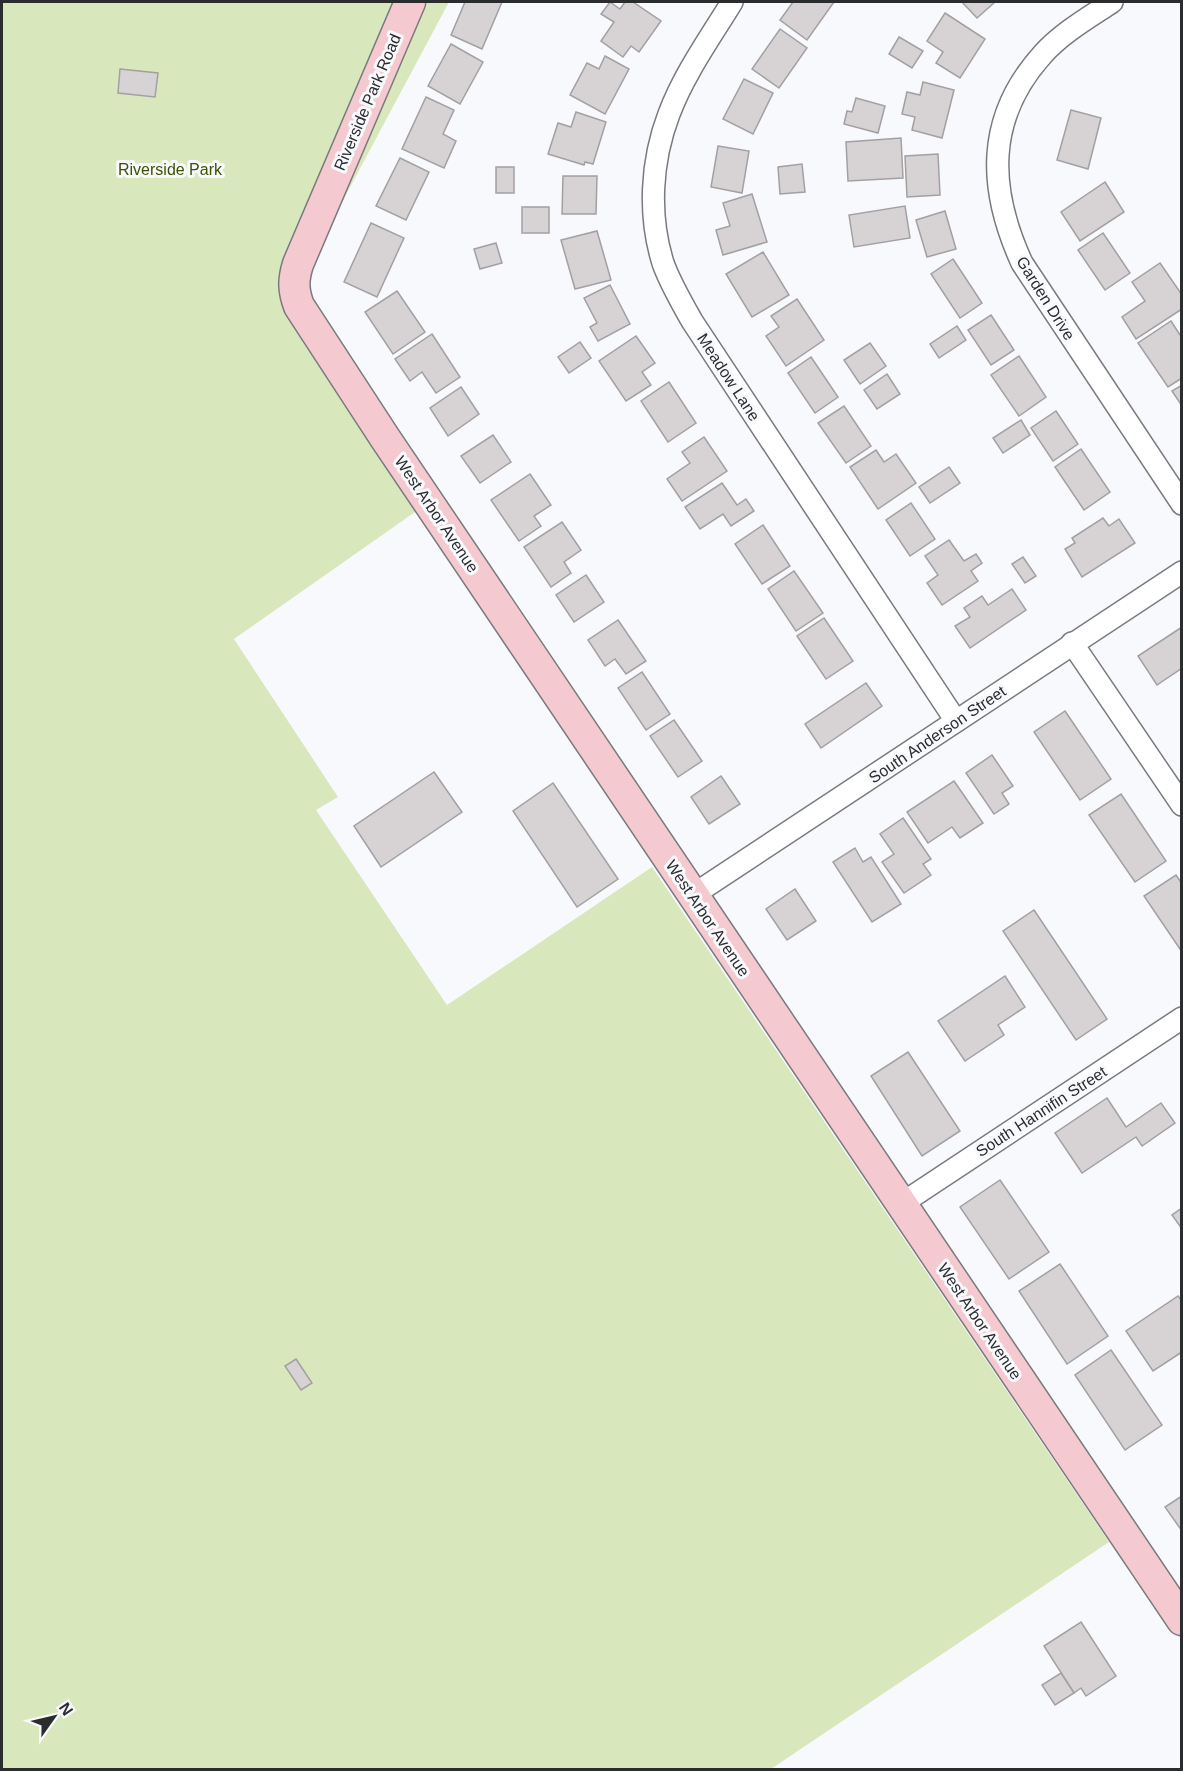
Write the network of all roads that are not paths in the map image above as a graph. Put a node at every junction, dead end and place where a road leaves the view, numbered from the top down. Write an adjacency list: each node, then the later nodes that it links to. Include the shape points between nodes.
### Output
1 (410, 2): 4 (main road, Riverside Park Road)
2 (732, 2): 8 (street, Meadow Lane, via 683,83 659,144 653,205 664,264 692,321)
3 (1112, 2): 5 (street, Garden Drive, via 1043,53 1016,91 999,140 999,191 1022,263)
4 (325, 203): 10 (main road, West Arbor Avenue, via 294,278 299,306)
5 (1182, 504)
6 (1182, 572): 7 (street, South Anderson Street)
7 (1072, 644): 8 (street, South Anderson Street); 9 (street)
8 (956, 721): 10 (street, South Anderson Street)
9 (1182, 805)
10 (693, 895): 12 (main road, West Arbor Avenue)
11 (1182, 1018): 12 (street, South Hannifin Street)
12 (901, 1204): 13 (main road, West Arbor Avenue)
13 (1182, 1620)

